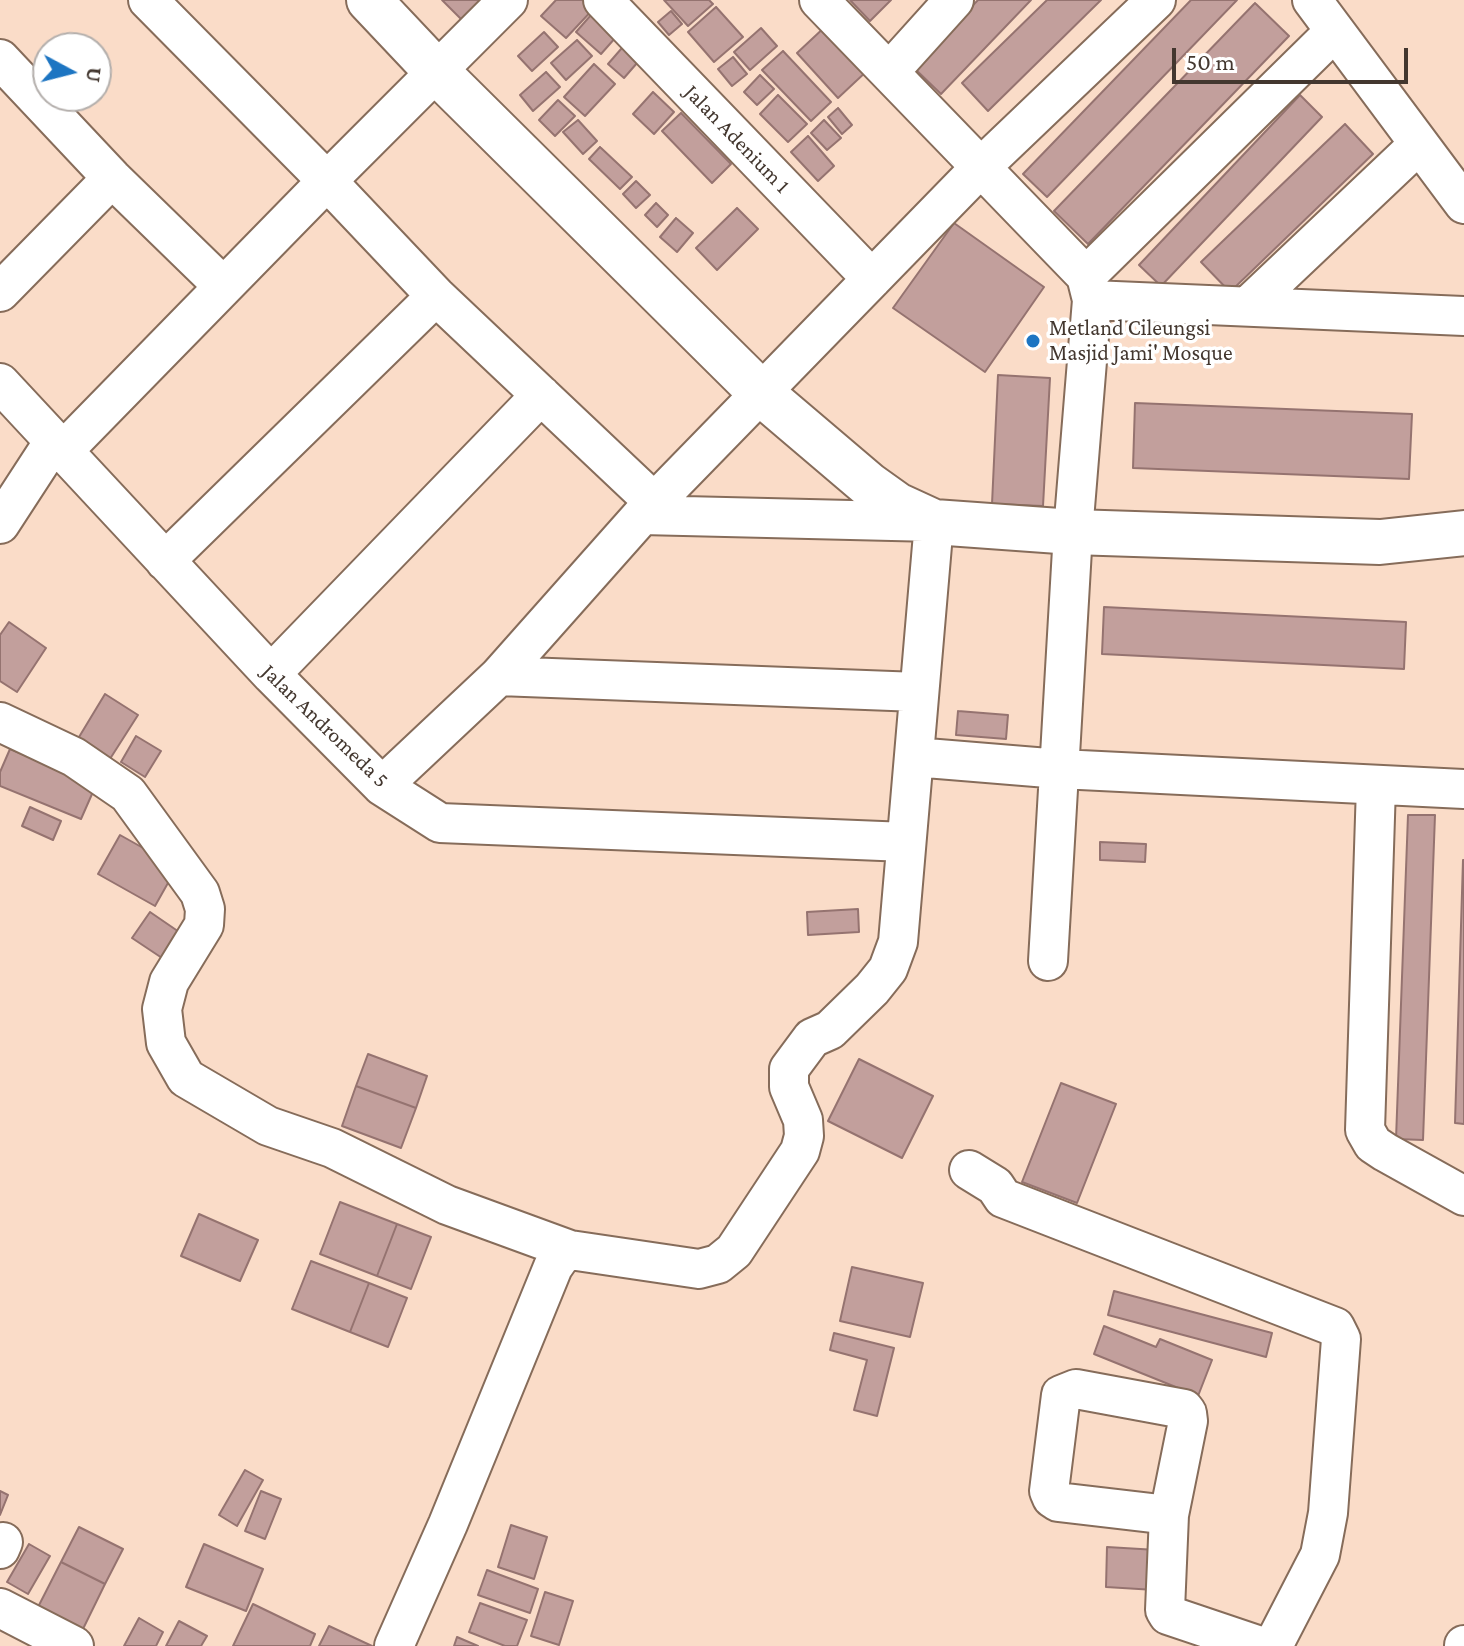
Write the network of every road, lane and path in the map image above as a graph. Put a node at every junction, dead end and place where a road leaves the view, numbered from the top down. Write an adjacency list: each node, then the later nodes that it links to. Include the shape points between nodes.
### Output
1 (148, 0): 16 (street)
2 (369, 0): 10 (street)
3 (508, 0): 10 (street)
4 (603, 0): 18 (street, Jalan Adenium 1)
5 (819, 0): 11 (street)
6 (954, 0): 11 (street)
7 (1156, 0): 14 (street)
8 (1312, 0): 9 (street)
9 (1334, 32): 13 (street); 20 (street)
10 (436, 71): 16 (street); 26 (street)
11 (890, 71): 14 (street)
12 (5, 75): 15 (street)
13 (1418, 145): 17 (street); 23 (street)
14 (980, 168): 18 (street); 20 (street)
15 (112, 178): 19 (street); 21 (street)
16 (327, 181): 19 (street); 22 (street)
17 (1464, 204)
18 (872, 279): 26 (street)
19 (223, 286): 28 (street)
20 (1089, 288): 23 (street); 32 (street)
21 (0, 292)
22 (436, 296): 27 (street); 34 (street)
23 (1248, 306): 24 (street)
24 (1464, 316)
25 (0, 383): 28 (street, Jalan Andromeda 5)
26 (762, 394): 29 (street); 30 (street, via 869,485)
27 (541, 395): 29 (street); 35 (street)
28 (59, 446): 31 (street); 34 (street, Jalan Andromeda 5)
29 (648, 509): 30 (street); 36 (street)
30 (934, 522): 32 (street); 37 (street)
31 (0, 524)
32 (1073, 532): 33 (street, via 1380,542); 40 (street)
33 (1464, 533)
34 (165, 561): 35 (street, Jalan Andromeda 5)
35 (271, 674): 41 (street, Jalan Andromeda 5)
36 (499, 676): 37 (street); 41 (street)
37 (918, 692): 39 (street)
38 (0, 722): 48 (street, via 74,757 128,794 200,893 204,925 169,982 162,1009 166,1043 186,1078 268,1126 332,1148 447,1205)
39 (914, 757): 40 (street); 44 (street)
40 (1060, 769): 42 (street); 45 (street)
41 (382, 786): 44 (street, Jalan Andromeda 5, via 440,823)
42 (1376, 786): 43 (street); 47 (street, via 1365,1130 1373,1144)
43 (1464, 789)
44 (906, 842): 48 (street, via 898,942 888,969 830,1030 812,1038 789,1069 789,1087 803,1120 800,1151 734,1251 718,1264 699,1269)
45 (1048, 961)
46 (969, 1170): 55 (street, via 995,1186 1003,1198 1335,1327 1341,1339 1320,1555 1274,1644)
47 (1464, 1196)
48 (570, 1250): 53 (street, via 553,1267)
49 (1169, 1515): 51 (street, via 1165,1610)
50 (0, 1608): 52 (street)
51 (1176, 1633): 54 (street)
52 (74, 1646)
53 (394, 1646)
54 (1260, 1646)
55 (1268, 1646)

